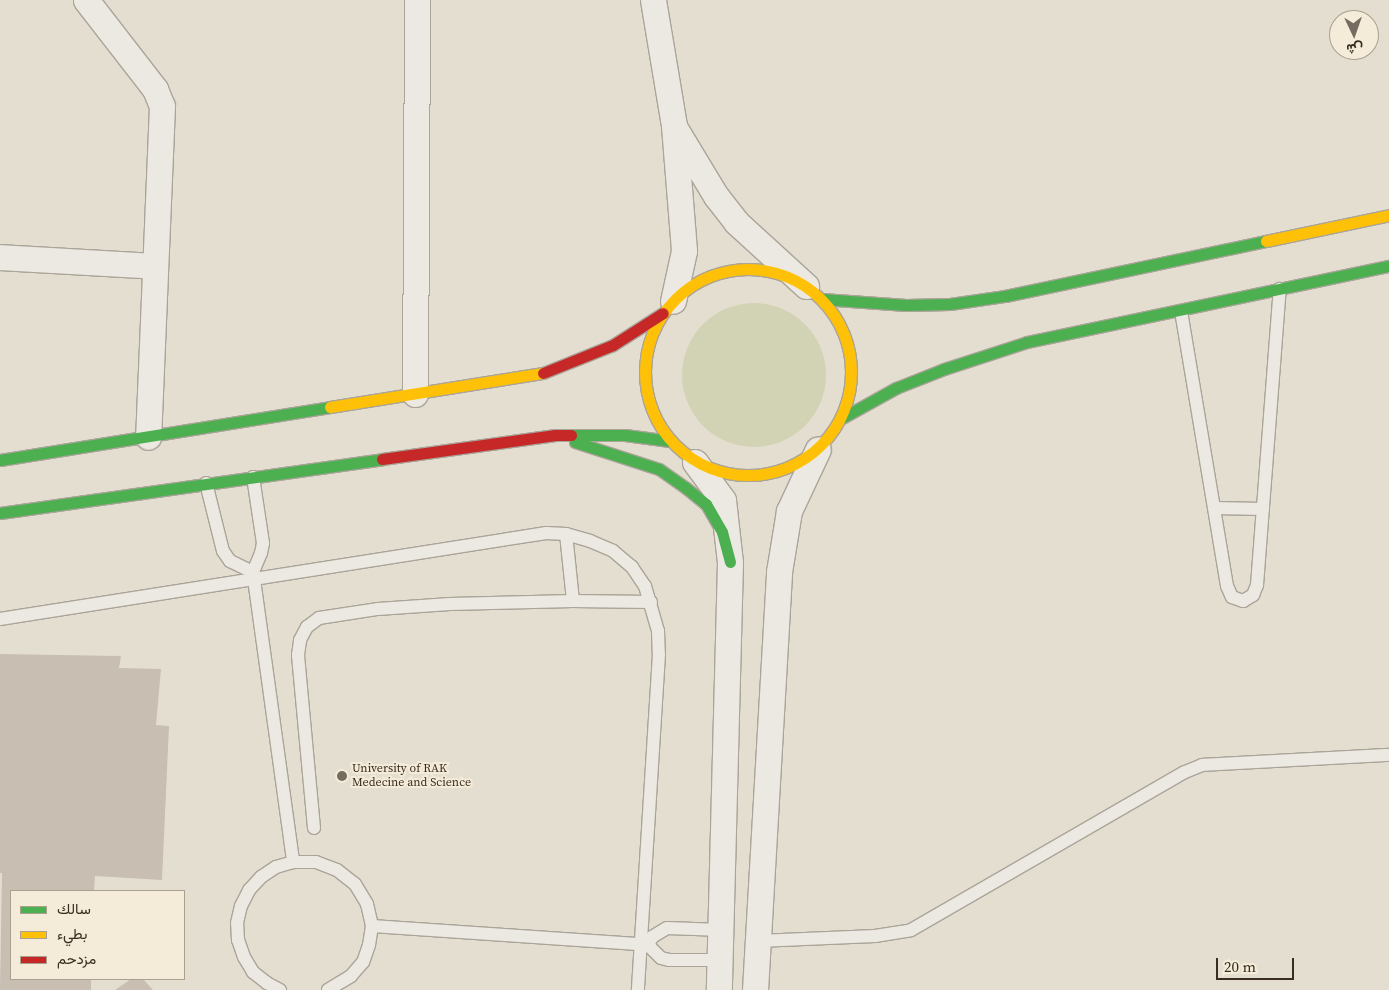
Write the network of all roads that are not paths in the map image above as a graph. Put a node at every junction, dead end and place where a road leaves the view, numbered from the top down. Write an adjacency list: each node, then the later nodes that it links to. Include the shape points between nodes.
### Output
1 (86, 0): 7 (street, via 154,89 162,106)
2 (417, 0): 13 (street)
3 (654, 0): 4 (street)
4 (674, 126): 10 (street, via 716,196 736,222); 11 (street, via 684,251)
5 (1389, 215): 10 (main road, via 959,303 906,305)
6 (0, 257): 7 (street)
7 (155, 266): 16 (street)
8 (1389, 266): 9 (main road)
9 (1280, 289): 12 (main road); 24 (lane)
10 (814, 292): 11 (main road, via 773,271 737,269 702,279); 14 (main road, via 841,325 851,355 852,388)
11 (668, 307): 13 (main road, via 613,345 545,373); 17 (main road, via 648,344 644,378 652,412)
12 (1181, 311): 14 (main road, via 1027,342 944,368 896,388); 23 (lane)
13 (415, 394): 16 (main road)
14 (842, 418): 18 (main road)
15 (555, 435): 17 (main road, via 625,435); 21 (main road); 27 (main road, via 660,469 706,504 722,532)
16 (148, 437): 19 (main road)
17 (670, 441): 20 (main road)
18 (818, 449): 20 (main road, via 791,467 759,476 726,474); 37 (street, via 789,511 779,572)
19 (0, 460)
20 (695, 462): 27 (street, via 723,500)
21 (253, 477): 22 (main road); 28 (lane, via 263,543)
22 (206, 483): 25 (main road); 28 (lane, via 223,551 230,561)
23 (1214, 508): 24 (lane); 24 (lane, via 1229,592 1232,597 1243,600 1249,599 1256,590)
24 (1263, 509)
25 (0, 513)
26 (566, 534): 28 (lane, via 526,536); 29 (lane); 30 (lane, via 590,541 626,562 646,586)
27 (730, 562): 36 (street)
28 (253, 576): 31 (lane); 34 (lane)
29 (573, 601): 30 (lane); 33 (lane, via 378,609 334,614 319,618 308,627 300,640 298,655)
30 (651, 602): 38 (lane, via 658,631 659,654)
31 (0, 619)
32 (1389, 755): 37 (lane, via 1202,765 911,930 875,936)
33 (314, 828)
34 (293, 862): 35 (lane, via 316,862 337,870 355,884 367,904); 40 (lane, via 276,867 249,890 237,923 244,957 254,972)
35 (372, 926): 38 (lane); 41 (lane, via 363,962 351,976)
36 (722, 930): 38 (lane, via 667,928); 39 (street)
37 (758, 941): 44 (street)
38 (644, 945): 39 (lane, via 669,960); 42 (lane)
39 (720, 960): 43 (street)
40 (280, 990)
41 (328, 990)
42 (638, 990)
43 (719, 990)
44 (755, 990)

